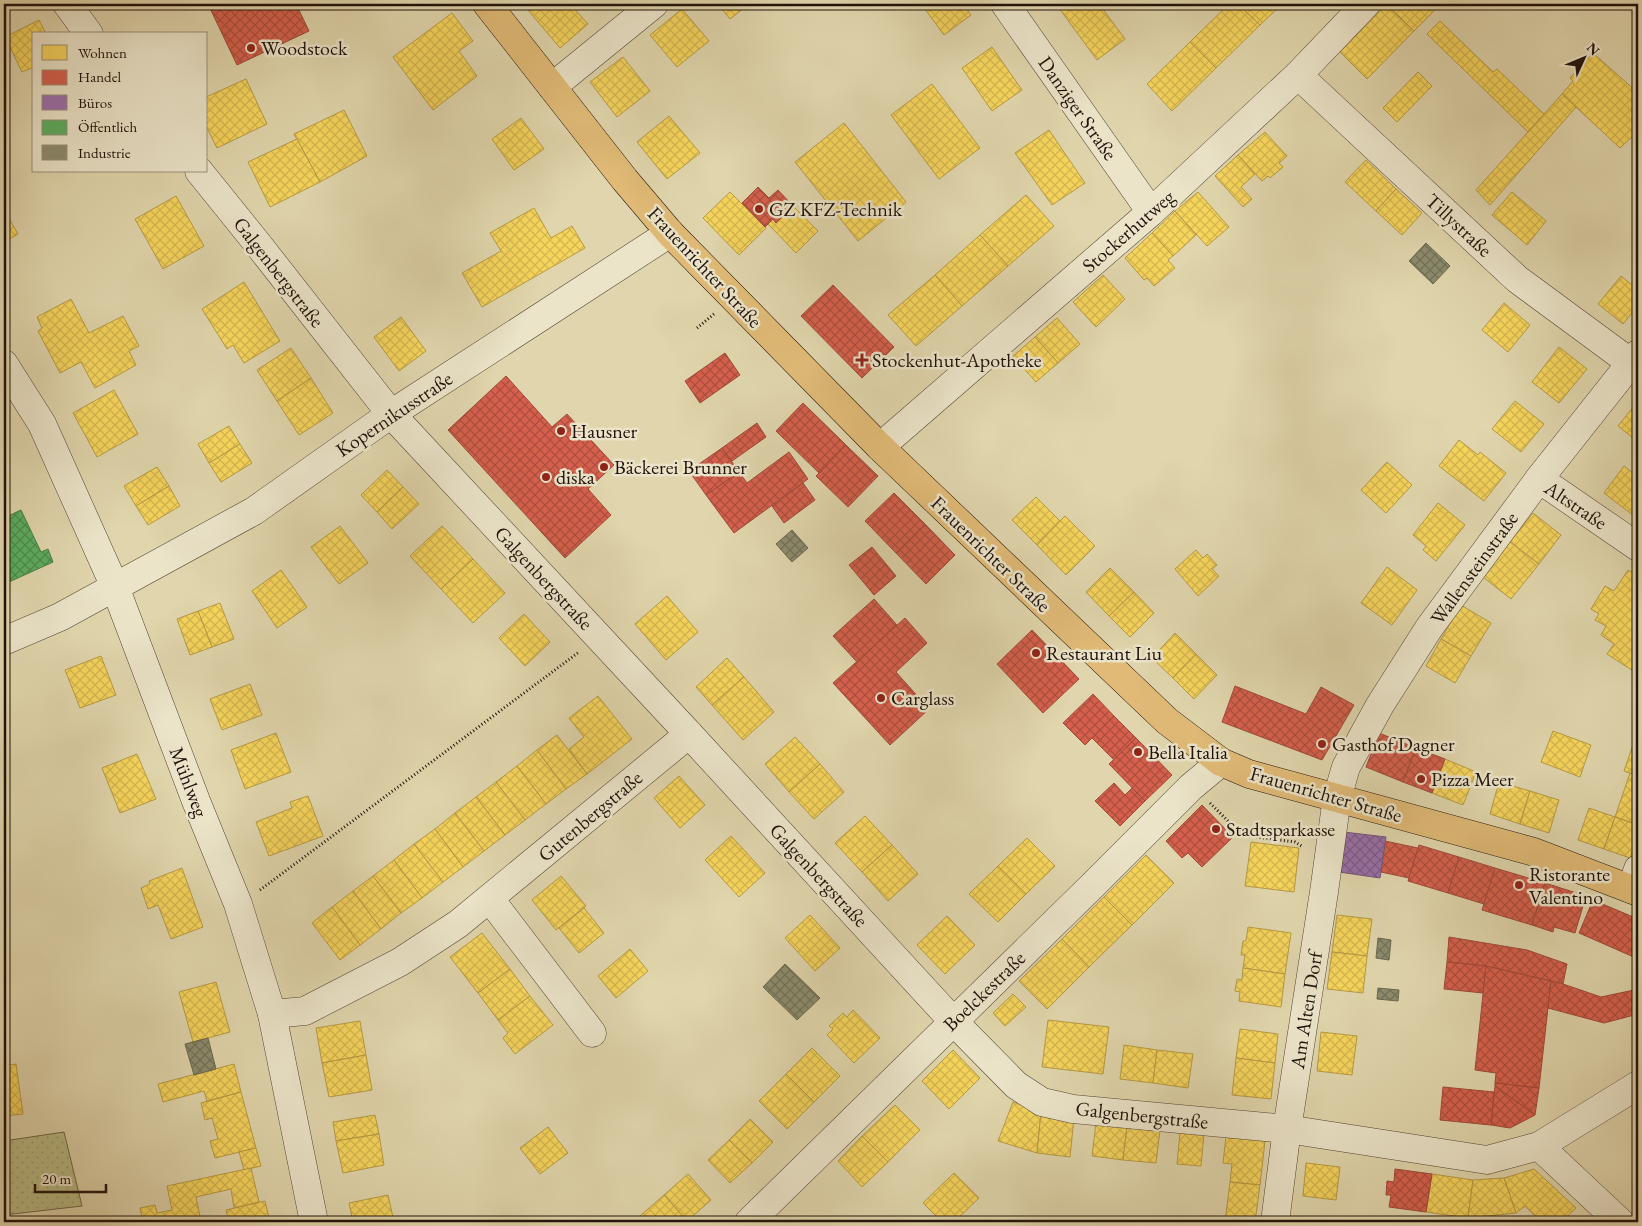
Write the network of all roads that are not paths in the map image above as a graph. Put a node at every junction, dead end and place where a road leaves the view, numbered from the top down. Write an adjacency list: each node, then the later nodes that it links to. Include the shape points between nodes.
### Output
1 (66, 4): 6 (street)
2 (487, 4): 8 (main road, Frauenrichter Straße)
3 (654, 4): 8 (street)
4 (1004, 4): 10 (street, Danziger Straße)
5 (1366, 4): 7 (street, Stockerhutweg)
6 (87, 32)
7 (1298, 75): 10 (street, Stockerhutweg); 12 (street, Tillystraße, via 1517,279)
8 (552, 87): 11 (main road, Frauenrichter Straße)
9 (200, 172): 14 (street, Galgenbergstraße)
10 (1151, 212): 15 (street, Stockerhutweg)
11 (670, 233): 14 (street, Kopernikusstraße); 15 (main road, Frauenrichter Straße)
12 (1635, 358): 16 (street, Wallensteinstraße)
13 (4, 364): 18 (street, Mühlweg, via 42,424)
14 (391, 414): 18 (street, Kopernikusstraße, via 254,512); 20 (street, Galgenbergstraße)
15 (880, 447): 21 (main road, Frauenrichter Straße, via 1167,721)
16 (1538, 479): 17 (street, Altstraße); 22 (street, Wallensteinstraße, via 1429,628 1380,705 1346,767)
17 (1638, 548)
18 (115, 588): 19 (street, Kopernikusstraße); 25 (street, Mühlweg, via 238,904)
19 (4, 641)
20 (689, 734): 24 (street, Gutenbergstraße); 26 (street, Galgenbergstraße)
21 (1221, 762): 22 (main road, Frauenrichter Straße, via 1249,774); 26 (street, Boelckestraße, via 1196,782)
22 (1337, 798): 23 (main road, Frauenrichter Straße); 29 (street, Am Alten Dorf)
23 (1636, 883)
24 (490, 899): 25 (street, Gutenbergstraße, via 400,962 305,1011); 27 (street)
25 (272, 1014): 32 (street, Mühlweg)
26 (954, 1021): 29 (street, Galgenbergstraße, via 1016,1085 1042,1102 1073,1109); 31 (street, Boelckestraße)
27 (592, 1033)
28 (1638, 1085): 30 (street, Galgenbergstraße)
29 (1287, 1129): 30 (street, Galgenbergstraße, via 1487,1160); 33 (street, Am Alten Dorf)
30 (1539, 1146): 34 (street)
31 (763, 1218)
32 (314, 1222)
33 (1275, 1222)
34 (1620, 1222)

